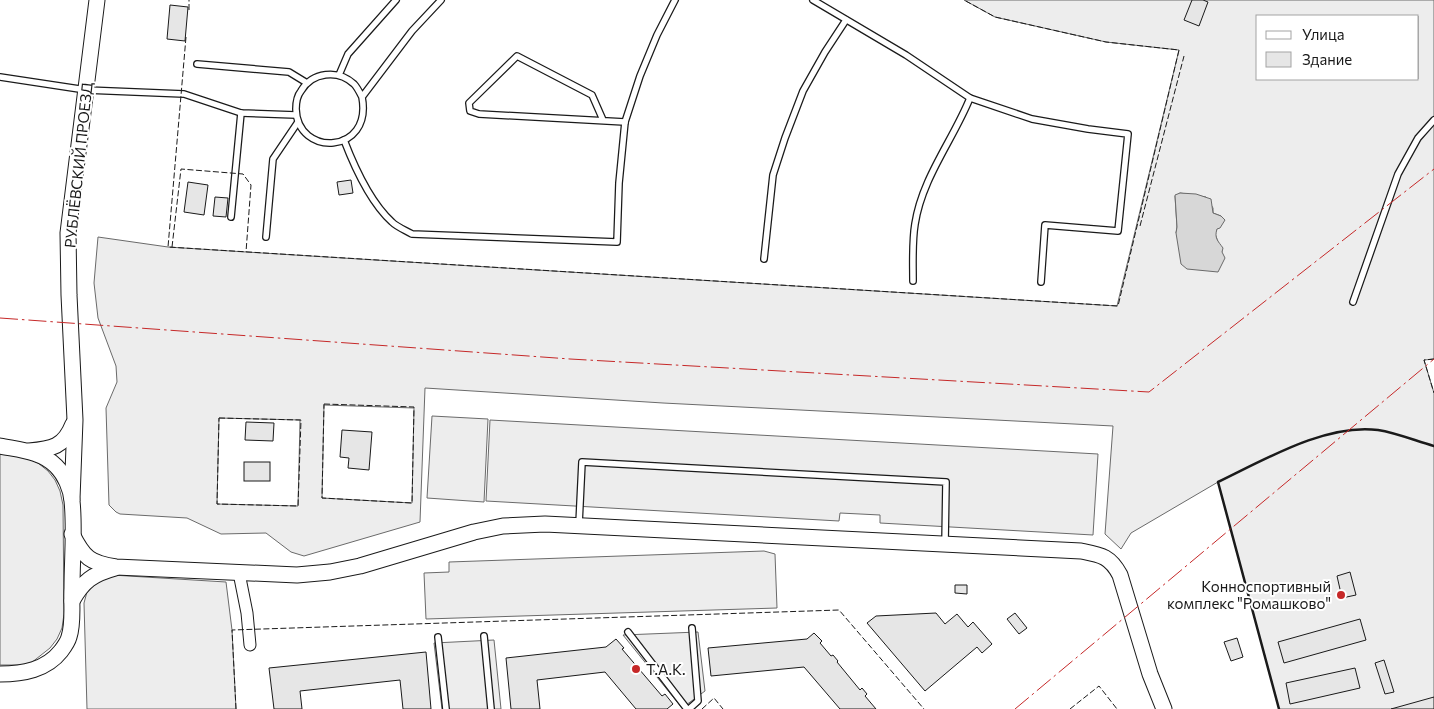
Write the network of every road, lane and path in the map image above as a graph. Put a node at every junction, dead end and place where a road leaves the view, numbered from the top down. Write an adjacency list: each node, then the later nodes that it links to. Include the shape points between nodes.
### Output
1 (97, 0): 11 (street, РУБЛЁВСКИЙ ПРОЕЗД)
2 (396, 0): 8 (lane, via 348,54)
3 (441, 0): 12 (lane, via 412,31)
4 (675, 0): 19 (lane, via 640,76)
5 (813, 0): 6 (lane)
6 (846, 20): 13 (lane); 23 (lane, via 803,91 785,138 773,175)
7 (197, 64): 10 (lane, via 289,72)
8 (339, 75): 10 (lane, via 328,74); 12 (lane, via 355,85)
9 (0, 78): 11 (lane)
10 (306, 83): 15 (lane, via 296,104)
11 (86, 90): 14 (lane, via 184,94); 27 (street, РУБЛЁВСКИЙ ПРОЕЗД, via 68,233)
12 (362, 97): 20 (lane, via 364,108 359,128)
13 (970, 98): 24 (lane, via 925,189 915,223); 25 (lane, via 1032,119 1128,134 1118,231 1045,225)
14 (241, 113): 15 (lane); 21 (lane)
15 (296, 115): 18 (lane)
16 (602, 120): 16 (lane, via 478,114 470,111 469,102 517,56 592,95); 19 (lane)
17 (1434, 120): 26 (lane, via 1418,138 1398,174)
18 (298, 122): 20 (lane, via 319,142); 22 (lane, via 273,159)
19 (625, 122): 20 (lane, via 617,242 412,234 392,222 378,205 354,165)
20 (344, 140)
21 (231, 217)
22 (266, 237)
23 (764, 259)
24 (913, 281)
25 (1041, 282)
26 (1353, 302)
27 (75, 420): 29 (street, via 69,435 60,444 47,450); 30 (street, РУБЛЁВСКИЙ ПРОЕЗД)
28 (0, 446): 29 (street)
29 (29, 451): 30 (street, via 56,466 65,478)
30 (72, 499): 32 (street, РУБЛЁВСКИЙ ПРОЕЗД)
31 (578, 526): 33 (street); 33 (lane, via 582,462 946,482); 35 (street, via 503,526 330,572 297,575)
32 (72, 534): 34 (street, via 89,559); 36 (street, РУБЛЁВСКИЙ ПРОЕЗД)
33 (945, 544): 46 (street, via 1081,551 1105,556 1120,575)
34 (116, 567): 35 (street); 36 (street, via 89,579)
35 (239, 573): 41 (street)
36 (72, 602): 42 (street, РУБЛЁВСКИЙ ПРОЕЗД, via 69,638 61,651 33,671)
37 (692, 628): 45 (lane, via 698,700)
38 (628, 632): 45 (lane)
39 (484, 636): 44 (lane)
40 (438, 637): 43 (lane)
41 (250, 645)
42 (0, 674)
43 (446, 709)
44 (491, 709)
45 (688, 709)
46 (1164, 709)

